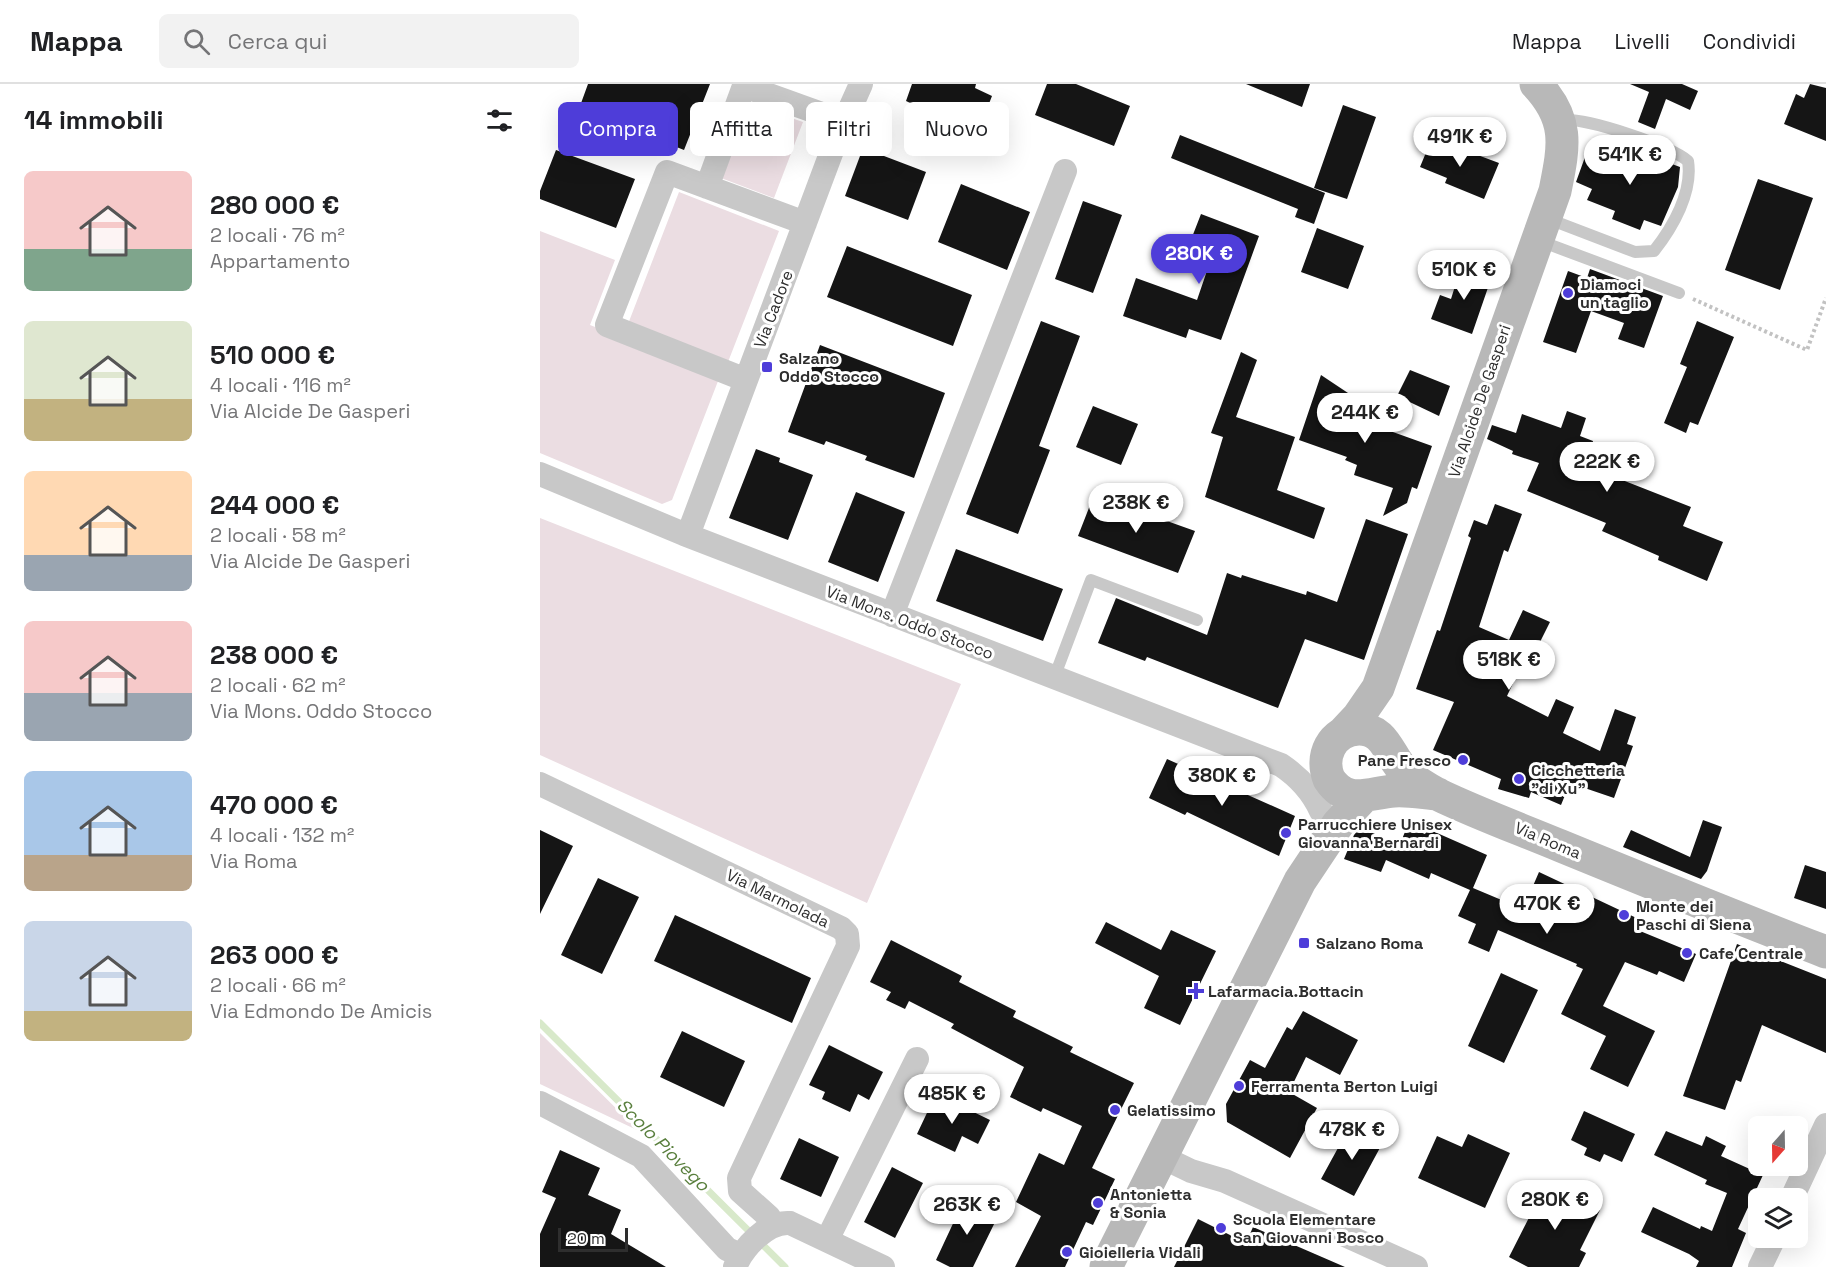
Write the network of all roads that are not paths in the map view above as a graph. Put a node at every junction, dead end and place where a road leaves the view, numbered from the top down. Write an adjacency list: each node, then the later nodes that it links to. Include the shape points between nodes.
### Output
1 (861, 84): 3 (street, Via Cadore)
2 (1536, 84): 5 (street, Via Alcide De Gasperi)
3 (853, 102)
4 (806, 108): 8 (street, via 744,86)
5 (1561, 120): 10 (street, Via Alcide De Gasperi, via 1562,157 1555,191); 10 (lane, via 1626,134 1680,154 1688,161 1691,177 1670,231 1654,251 1635,252)
6 (831, 156): 9 (street, Via Cadore)
7 (1065, 171): 15 (street)
8 (707, 187): 9 (street); 12 (street, via 667,172 607,325)
9 (805, 223): 12 (street, Via Cadore)
10 (1540, 229): 11 (lane); 18 (street, Via Alcide De Gasperi)
11 (1679, 293)
12 (746, 380): 14 (street, Via Cadore)
13 (540, 474): 14 (street, Via Mons. Oddo Stocco)
14 (688, 535): 15 (street, Via Mons. Oddo Stocco)
15 (892, 615): 17 (street, Via Mons. Oddo Stocco)
16 (1197, 620): 17 (lane, via 1091,580)
17 (1054, 678): 20 (street, Via Mons. Oddo Stocco)
18 (1378, 688): 19 (street, Via Alcide De Gasperi, via 1380,724); 20 (street, Via Alcide De Gasperi)
19 (1389, 749): 20 (street, Via Roma, via 1373,732 1358,729); 22 (street, Via Roma, via 1404,772); 23 (street, via 1392,773)
20 (1318, 763): 23 (street, Via Roma, via 1347,795); 24 (street, via 1321,811)
21 (540, 784): 32 (street, Via Marmolada, via 847,934 848,946 739,1178 740,1191 764,1211)
22 (1438, 794): 23 (street, Via Roma, via 1397,791); 25 (street, Via Roma)
23 (1370, 795): 24 (street, via 1350,808)
24 (1300, 881): 29 (street)
25 (1826, 952)
26 (918, 1059): 31 (street)
27 (540, 1103): 32 (street, via 641,1156 727,1249)
28 (1826, 1125): 30 (street)
29 (1162, 1157): 35 (street); 36 (street, via 1226,1181)
30 (1797, 1188)
31 (827, 1240): 32 (street, via 790,1223); 34 (street)
32 (752, 1245)
33 (1769, 1248): 37 (street)
34 (883, 1267)
35 (1106, 1267)
36 (1416, 1267)
37 (1760, 1267)

